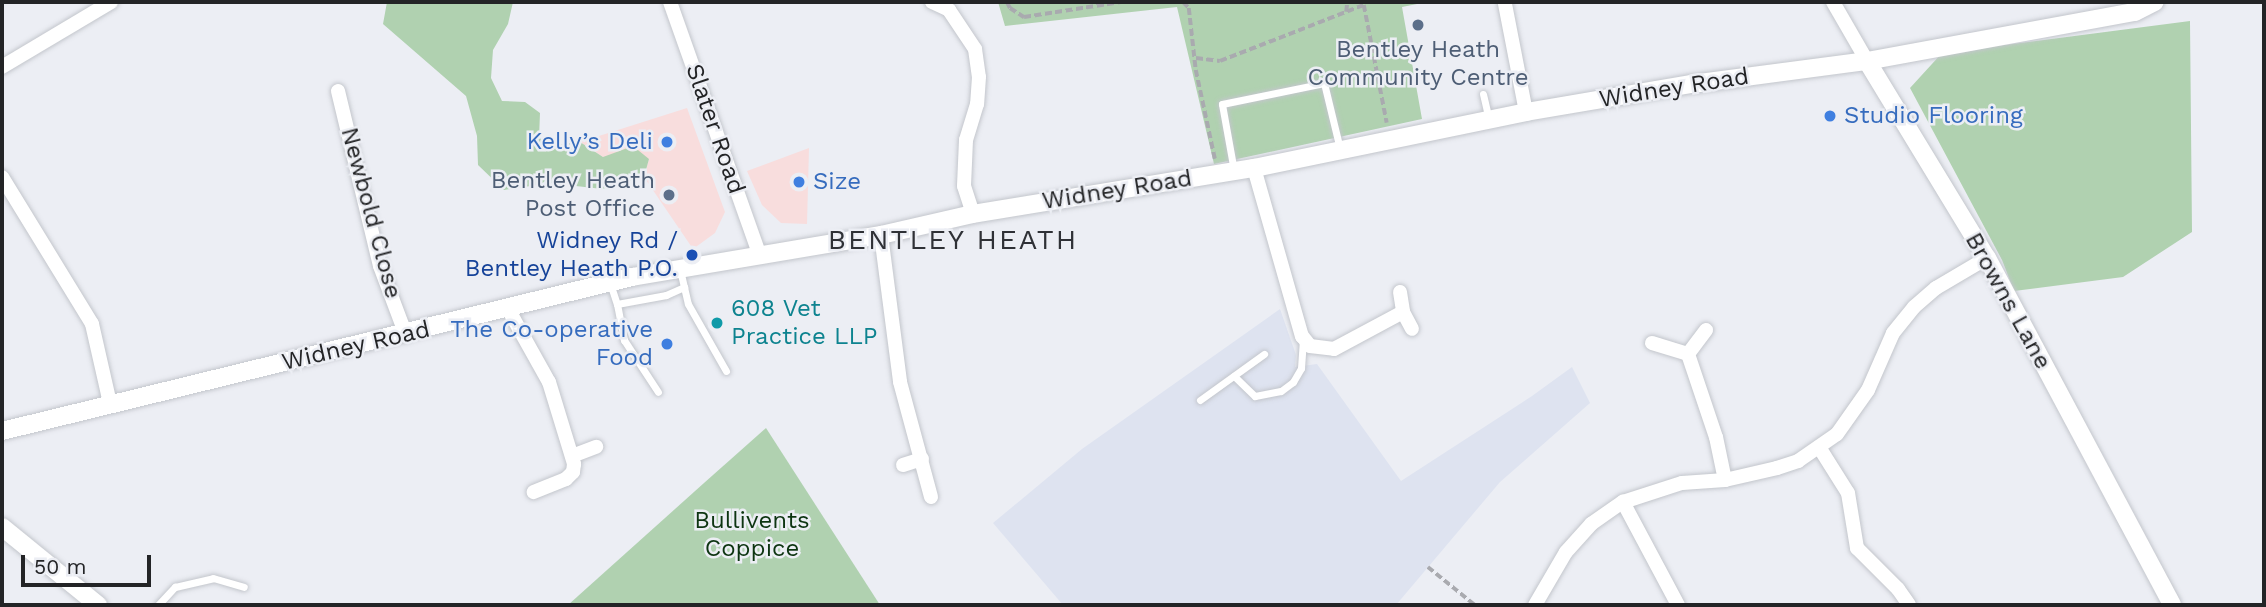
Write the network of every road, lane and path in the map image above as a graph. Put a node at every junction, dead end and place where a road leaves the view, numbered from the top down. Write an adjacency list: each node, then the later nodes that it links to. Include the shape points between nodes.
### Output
1 (111, 2): 15 (street)
2 (670, 2): 28 (street, Slater Road)
3 (932, 2): 11 (street)
4 (1007, 2): 5 (path, via 1024,17)
5 (1121, 2)
6 (1183, 2): 13 (path, via 1189,8)
7 (1347, 2): 12 (path)
8 (1833, 2): 14 (street, Browns Lane)
9 (2155, 2): 14 (street, Widney Road, via 2135,12)
10 (1505, 4): 18 (street)
11 (952, 6): 26 (street, via 975,49 979,77 966,140 964,186)
12 (1346, 12): 13 (path, via 1220,61); 20 (path, via 1364,5)
13 (1196, 58): 22 (path)
14 (1867, 61): 18 (street, Widney Road); 29 (street, Browns Lane)
15 (2, 67)
16 (338, 91): 39 (street, Newbold Close, via 380,266)
17 (1483, 93): 19 (lane)
18 (1526, 112): 19 (street, Widney Road)
19 (1489, 120): 20 (street, Widney Road)
20 (1390, 140): 21 (street, Widney Road)
21 (1340, 150): 23 (street, Widney Road); 24 (lane, via 1325,83 1222,104)
22 (1216, 162)
23 (1254, 168): 24 (street, Widney Road); 40 (street)
24 (1234, 171): 26 (street, Widney Road)
25 (2, 177): 48 (street, via 92,324)
26 (973, 214): 27 (street, Widney Road)
27 (881, 235): 28 (street, Widney Road); 53 (street, via 900,382)
28 (760, 256): 30 (street, Widney Road)
29 (1987, 258): 51 (street, via 1936,288 1914,307 1894,333 1852,417); 68 (street, Browns Lane)
30 (680, 268): 31 (street, Widney Road); 32 (lane)
31 (610, 282): 34 (lane); 35 (street, Widney Road)
32 (684, 287): 34 (lane); 44 (lane, via 688,304)
33 (1399, 292): 36 (street)
34 (617, 304): 46 (lane, via 624,340)
35 (507, 307): 39 (street, Widney Road); 52 (street, via 549,382)
36 (1403, 312): 37 (street); 40 (street, via 1334,349 1310,346)
37 (1412, 329)
38 (1706, 330): 43 (street)
39 (406, 335): 48 (street, Widney Road)
40 (1302, 336): 45 (lane, via 1301,368 1281,391 1255,396)
41 (1652, 343): 43 (street)
42 (1264, 354): 45 (lane)
43 (1688, 354): 55 (street)
44 (726, 371)
45 (1234, 376): 47 (lane)
46 (658, 392)
47 (1200, 400)
48 (110, 403): 49 (street, Widney Road)
49 (2, 431)
50 (596, 447): 52 (street)
51 (1819, 447): 55 (street, via 1798,461); 67 (street, via 1848,493 1857,548)
52 (572, 456): 56 (street, via 573,472 566,479)
53 (922, 459): 54 (street); 57 (street)
54 (903, 465)
55 (1725, 480): 58 (street, via 1682,483)
56 (534, 492)
57 (931, 497)
58 (1623, 502): 65 (street, via 1591,524 1566,552); 66 (street)
59 (2, 527): 62 (street)
60 (1429, 567): 64 (path)
61 (244, 587): 63 (lane, via 213,579 175,587)
62 (97, 605)
63 (158, 605)
64 (1475, 605)
65 (1535, 605)
66 (1678, 605)
67 (1909, 605)
68 (2172, 605)

